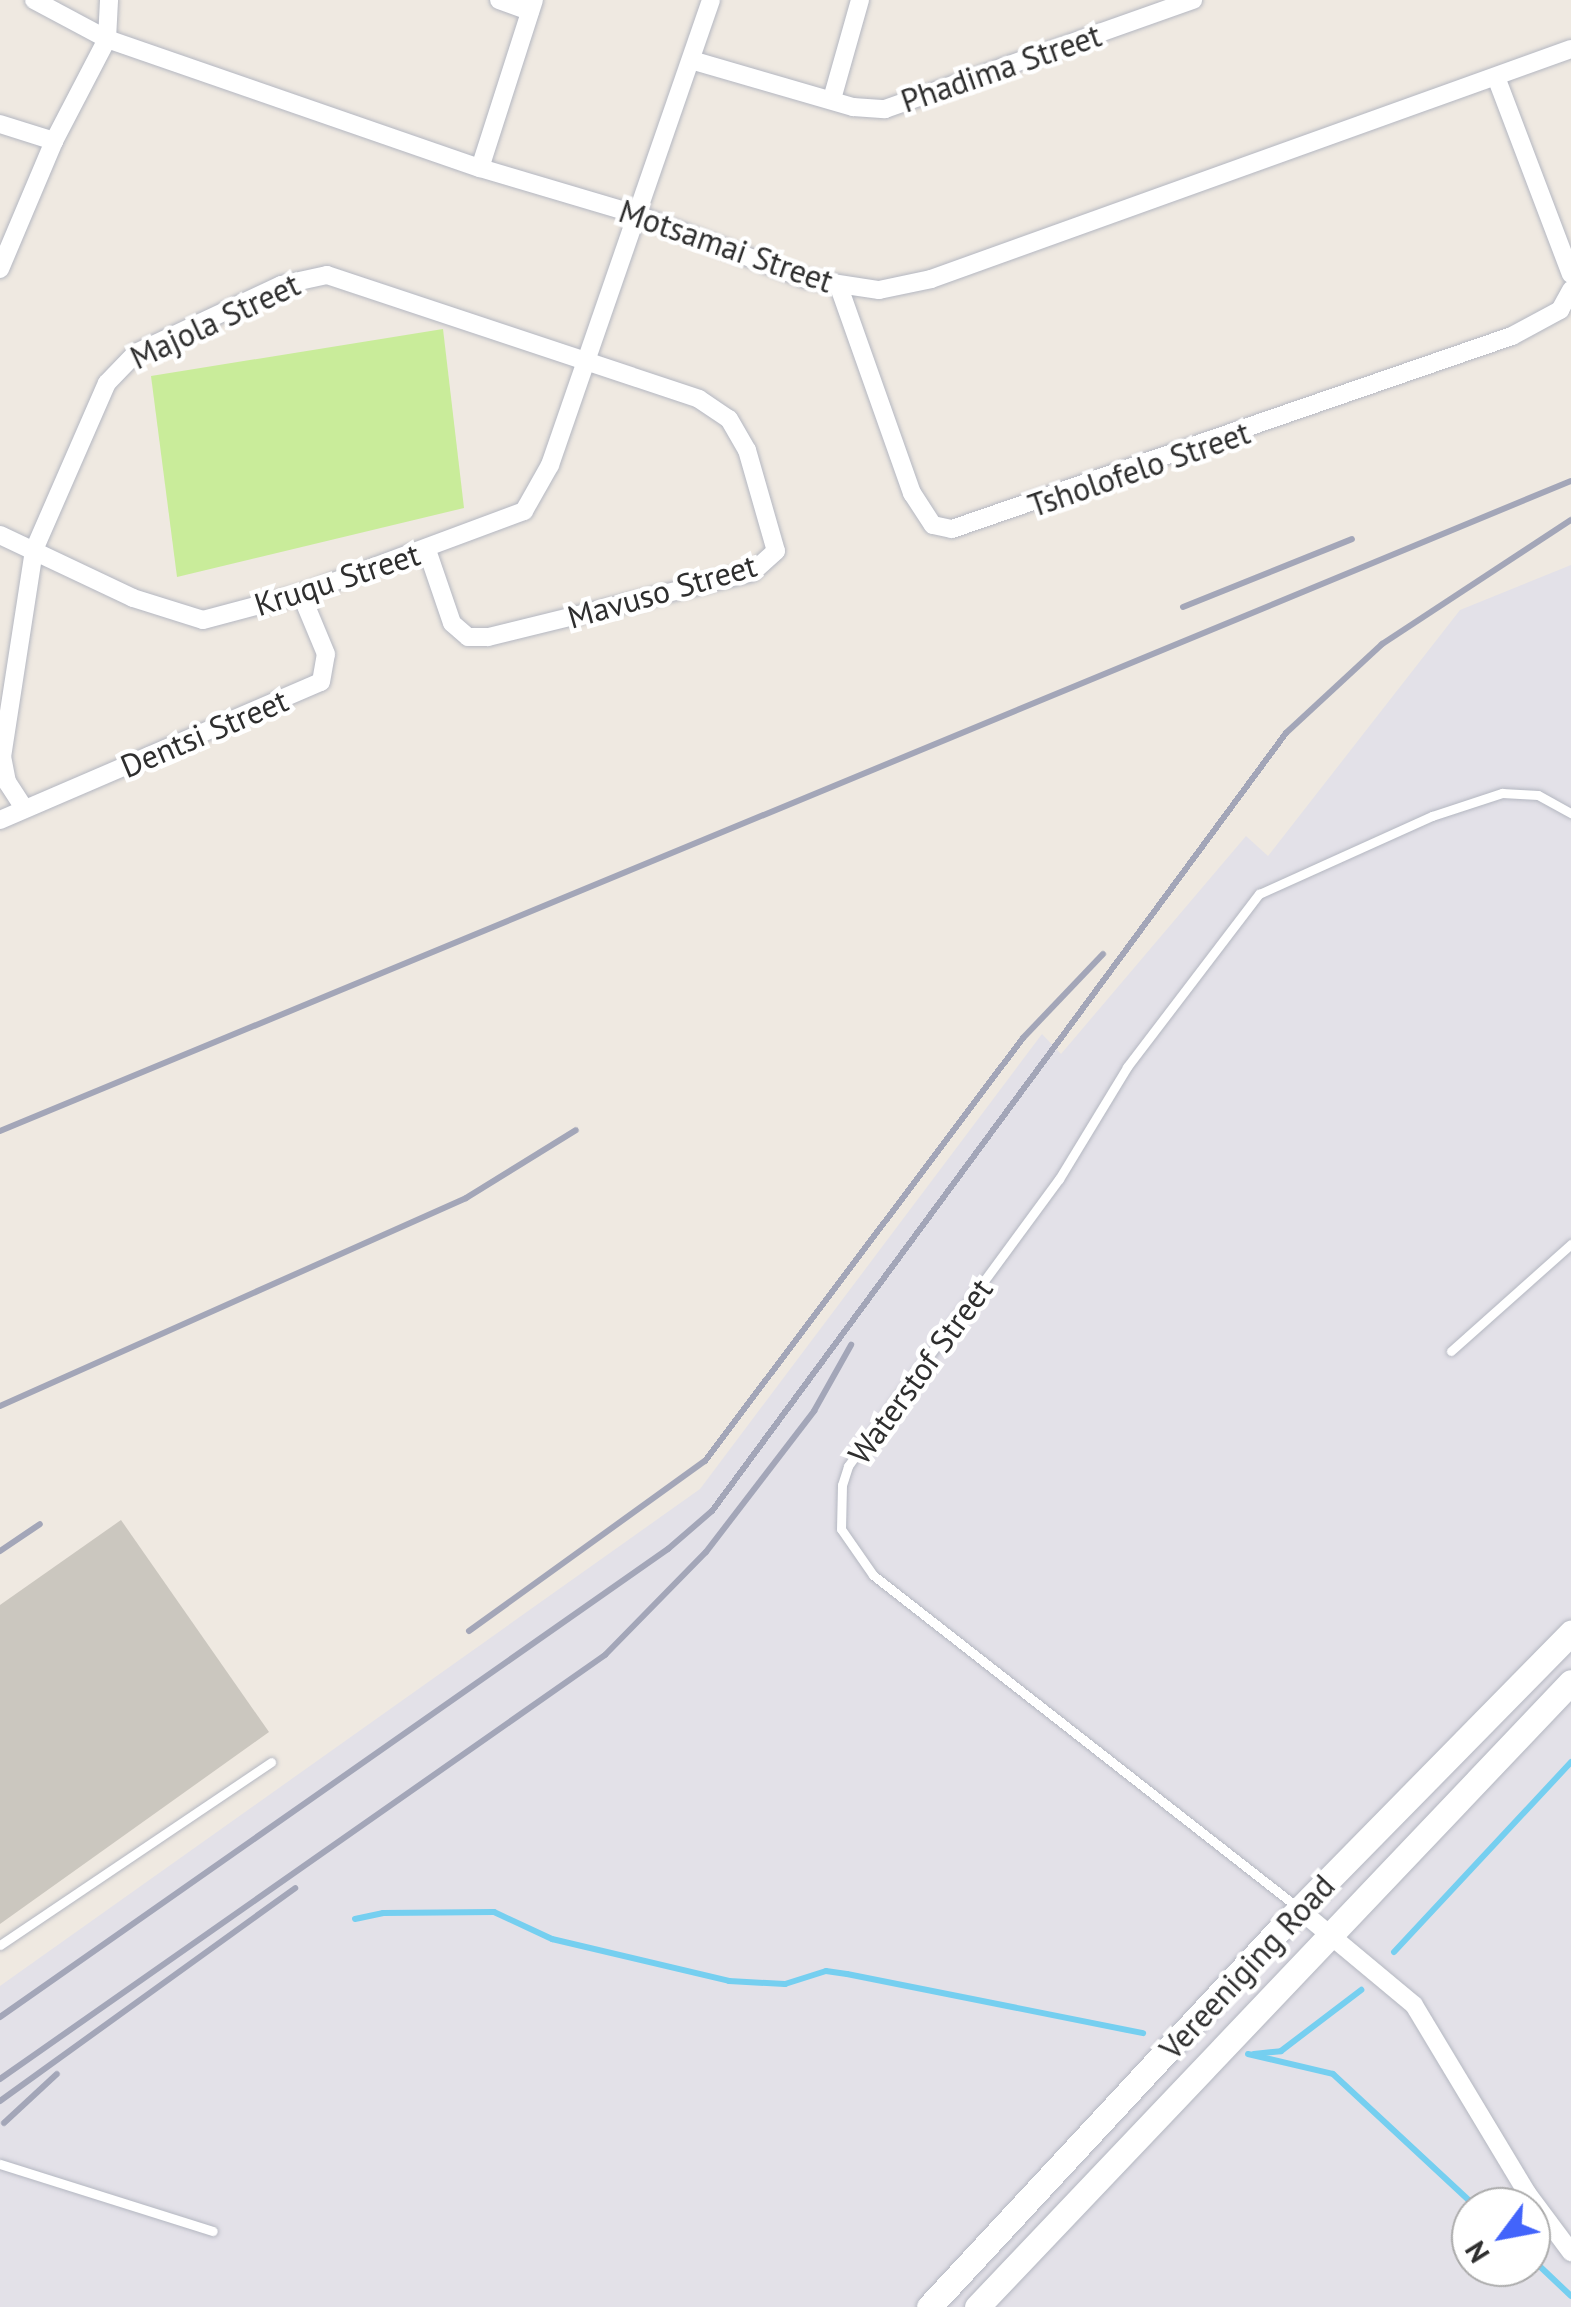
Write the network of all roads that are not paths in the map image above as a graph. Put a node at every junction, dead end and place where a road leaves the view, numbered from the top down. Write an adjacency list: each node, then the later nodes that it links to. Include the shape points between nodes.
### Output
1 (34, 0): 8 (street, Motsamai Street)
2 (109, 0): 8 (street)
3 (499, 0): 7 (street)
4 (711, 0): 10 (street, Kruqu Street)
5 (860, 0): 12 (street)
6 (1193, 0): 12 (street, Phadima Street, via 904,104 871,109)
7 (532, 6): 15 (street)
8 (107, 39): 14 (street); 15 (street, Motsamai Street)
9 (1571, 48): 11 (street, Motsamai Street)
10 (691, 60): 12 (street, Phadima Street); 16 (street, Kruqu Street)
11 (1496, 77): 18 (street); 19 (street, Motsamai Street, via 931,279 879,290)
12 (832, 99)
13 (0, 124): 14 (street)
14 (54, 141): 17 (street)
15 (480, 168): 16 (street, Motsamai Street)
16 (635, 214): 19 (street, Motsamai Street); 21 (street, Kruqu Street)
17 (0, 269)
18 (1571, 274)
19 (839, 287): 20 (street, Tsholofelo Street, via 912,494 933,525 952,529 1512,336 1560,310)
20 (1571, 290)
21 (586, 363): 23 (street, Majola Street, via 327,274 281,285 117,366); 24 (street, Kruqu Street, via 540,490 524,512); 24 (street, Mavuso Street, via 700,399 729,419 761,486 775,538 772,560 753,572 468,637 443,607)
22 (0, 535): 23 (street, Kruqu Street)
23 (34, 550): 25 (street, Kruqu Street, via 180,616 203,620); 26 (street, Majola Street, via 2,757 7,782)
24 (427, 550): 25 (street, Kruqu Street)
25 (301, 594): 26 (street, Dentsi Street, via 326,654 321,682)
26 (24, 808): 28 (street, Dentsi Street)
27 (1571, 814): 34 (lane, Waterstof Street, via 1538,795 1502,793 1416,823 1259,894 1127,1067 1060,1178 848,1466 842,1485 841,1530 873,1575)
28 (0, 820)
29 (1571, 1244): 30 (lane)
30 (1450, 1351)
31 (1571, 1632): 34 (main road, Vereeniging Road)
32 (1571, 1682): 35 (main road, Vereeniging Road)
33 (272, 1762): 36 (lane)
34 (1300, 1910): 35 (street, Waterstof Street); 40 (main road, Vereeniging Road)
35 (1332, 1933): 39 (street, Waterstof Street, via 1414,2005 1441,2041 1527,2193); 41 (main road, Vereeniging Road)
36 (0, 1945)
37 (0, 2164): 38 (lane)
38 (213, 2232)
39 (1571, 2252)
40 (928, 2307)
41 (976, 2307)

